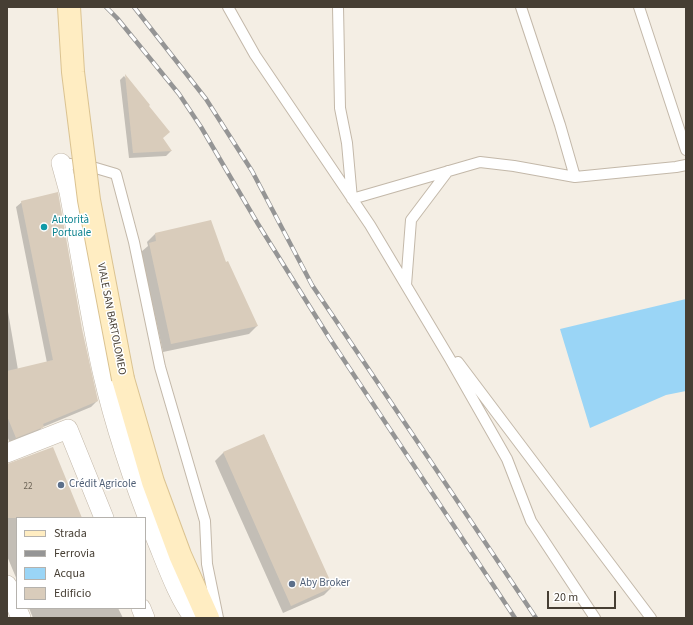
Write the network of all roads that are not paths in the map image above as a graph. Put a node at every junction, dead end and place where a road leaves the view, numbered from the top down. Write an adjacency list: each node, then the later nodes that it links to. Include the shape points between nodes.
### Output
1 (69, 7): 19 (main road, VIALE SAN BARTOLOMEO, bridge, via 73,72 88,193 123,379 153,482 180,555)
2 (228, 7): 11 (lane, via 256,55)
3 (338, 7): 11 (lane, via 340,108 347,143)
4 (521, 7): 10 (lane, via 560,125)
5 (639, 7): 6 (lane)
6 (686, 150)
7 (61, 163): 18 (street, VIALE SAN BARTOLOMEO, via 69,192 102,371 125,457 166,564 187,610); 20 (lane, via 90,166 116,174 136,248 160,367 205,521 207,564)
8 (686, 165): 10 (lane)
9 (448, 171): 10 (lane, via 480,162); 11 (lane); 12 (lane, via 411,220)
10 (574, 177)
11 (352, 199): 12 (lane)
12 (406, 285): 13 (lane)
13 (427, 320): 21 (lane, via 507,459 531,521); 22 (lane)
14 (7, 452): 15 (street, via 68,429)
15 (104, 517)
16 (7, 585): 17 (street)
17 (16, 606)
18 (194, 618)
19 (208, 618)
20 (218, 618)
21 (595, 618)
22 (651, 618)

